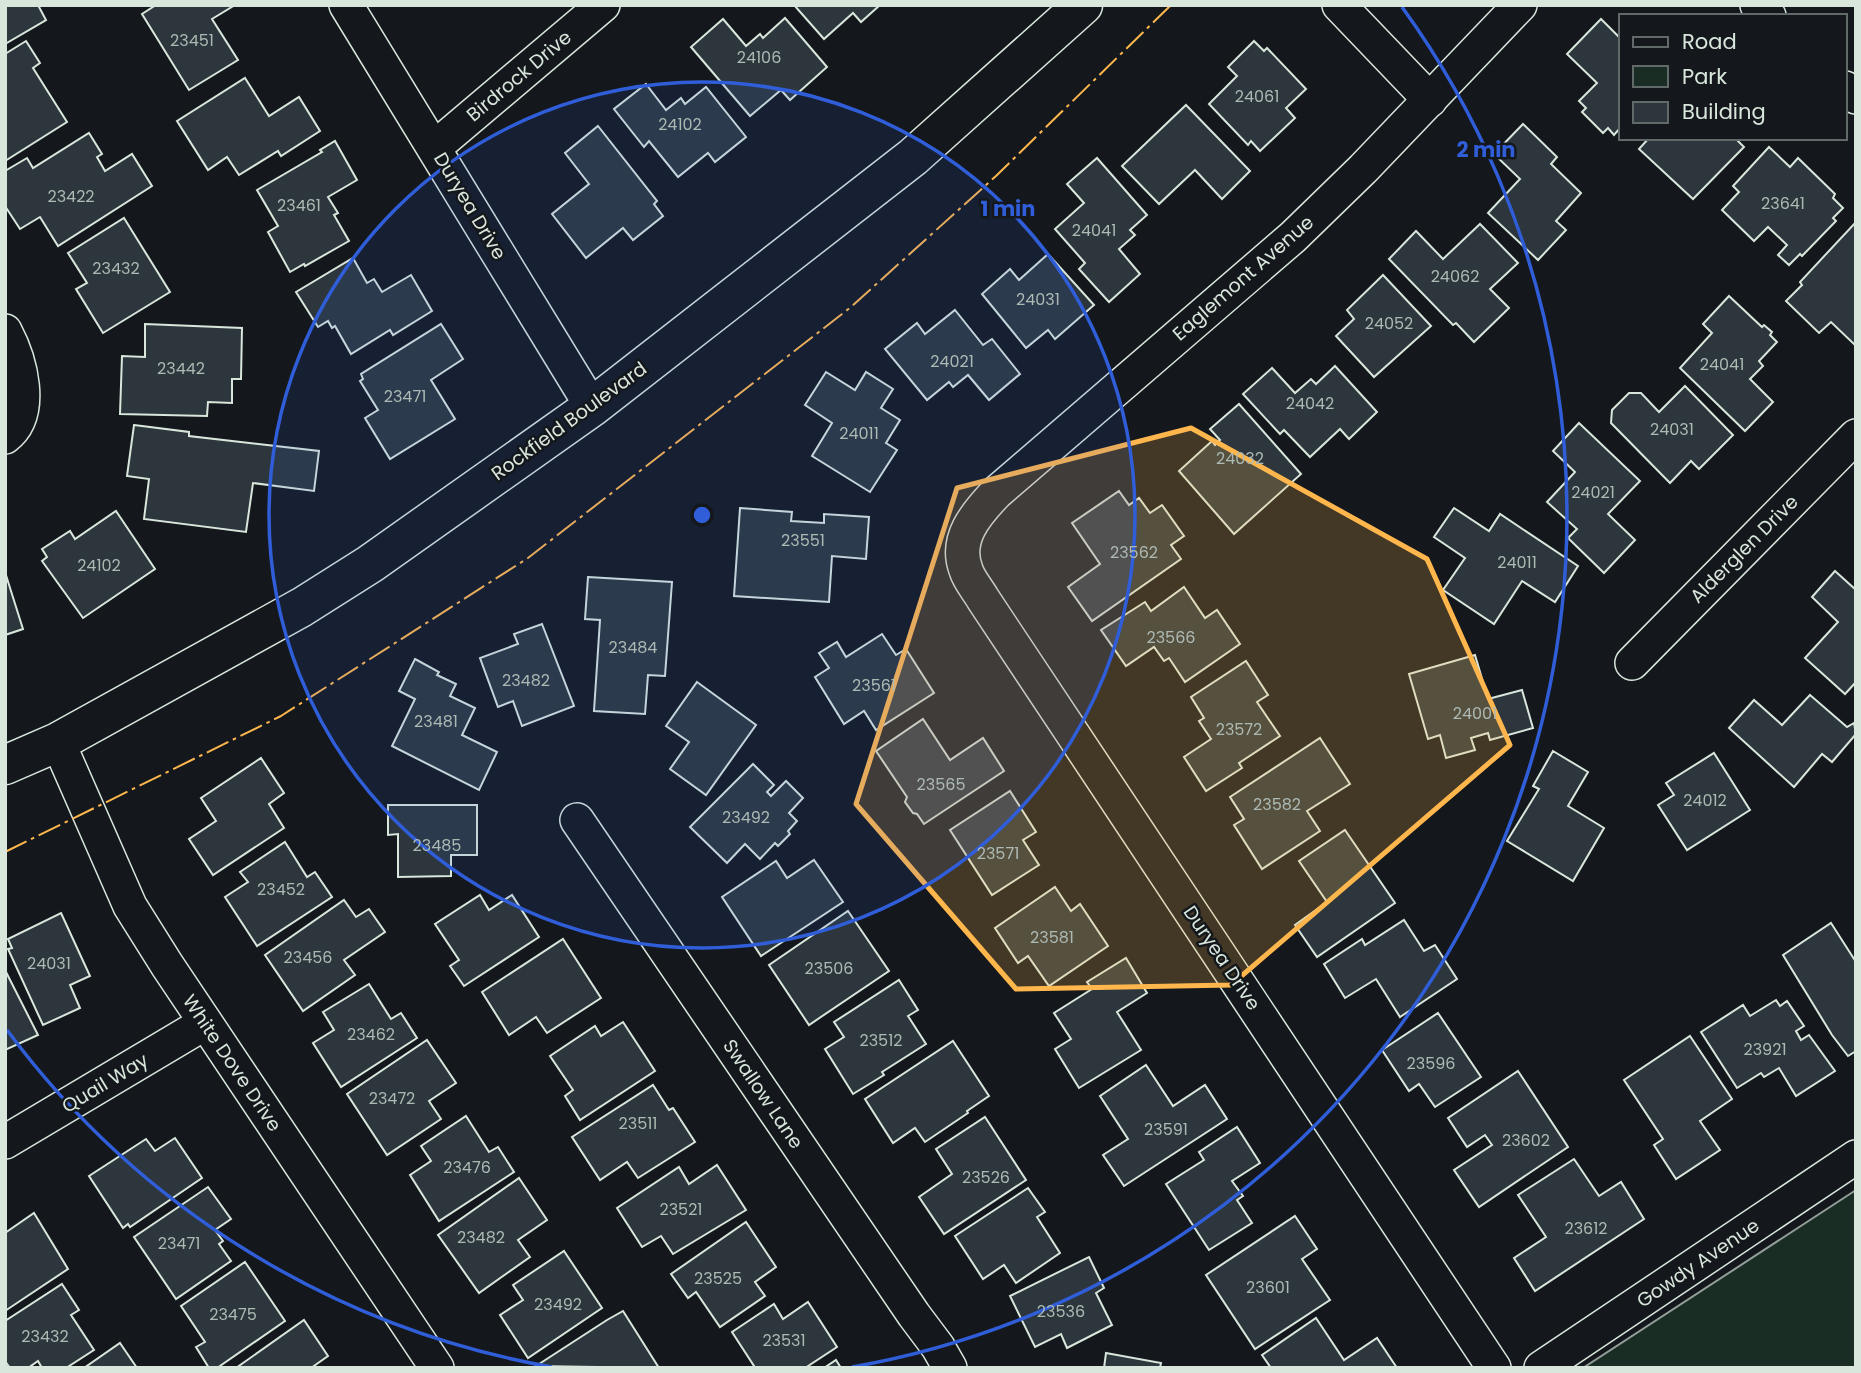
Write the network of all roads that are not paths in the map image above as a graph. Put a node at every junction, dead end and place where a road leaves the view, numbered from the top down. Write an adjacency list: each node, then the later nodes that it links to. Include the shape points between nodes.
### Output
1 (346, 5): 7 (street, Duryea Drive)
2 (603, 5): 7 (street, Birdrock Drive)
3 (1083, 5): 9 (main road, Rockfield Boulevard, via 913,157)
4 (1339, 5): 6 (street)
5 (1520, 5): 6 (street, Eaglemont Avenue)
6 (1430, 100): 12 (street, Eaglemont Avenue, via 1293,237 996,493 973,517)
7 (434, 148): 9 (street, Duryea Drive)
8 (5, 331): 10 (street, via 23,378 23,394)
9 (592, 407): 14 (main road, Rockfield Boulevard, via 302,607)
10 (12, 425)
11 (1856, 436): 13 (street, Alderglen Drive)
12 (963, 544): 22 (street, Duryea Drive, via 965,570 983,598)
13 (1632, 663)
14 (58, 742): 15 (main road, Rockfield Boulevard); 17 (street, White Dove Drive, via 130,906)
15 (5, 765)
16 (577, 820): 21 (street, Swallow Lane)
17 (205, 1023): 18 (street, Quail Way); 20 (street, White Dove Drive)
18 (5, 1142)
19 (1856, 1157): 23 (street, Gowdy Avenue)
20 (437, 1368)
21 (950, 1368)
22 (1494, 1368)
23 (1541, 1368)

